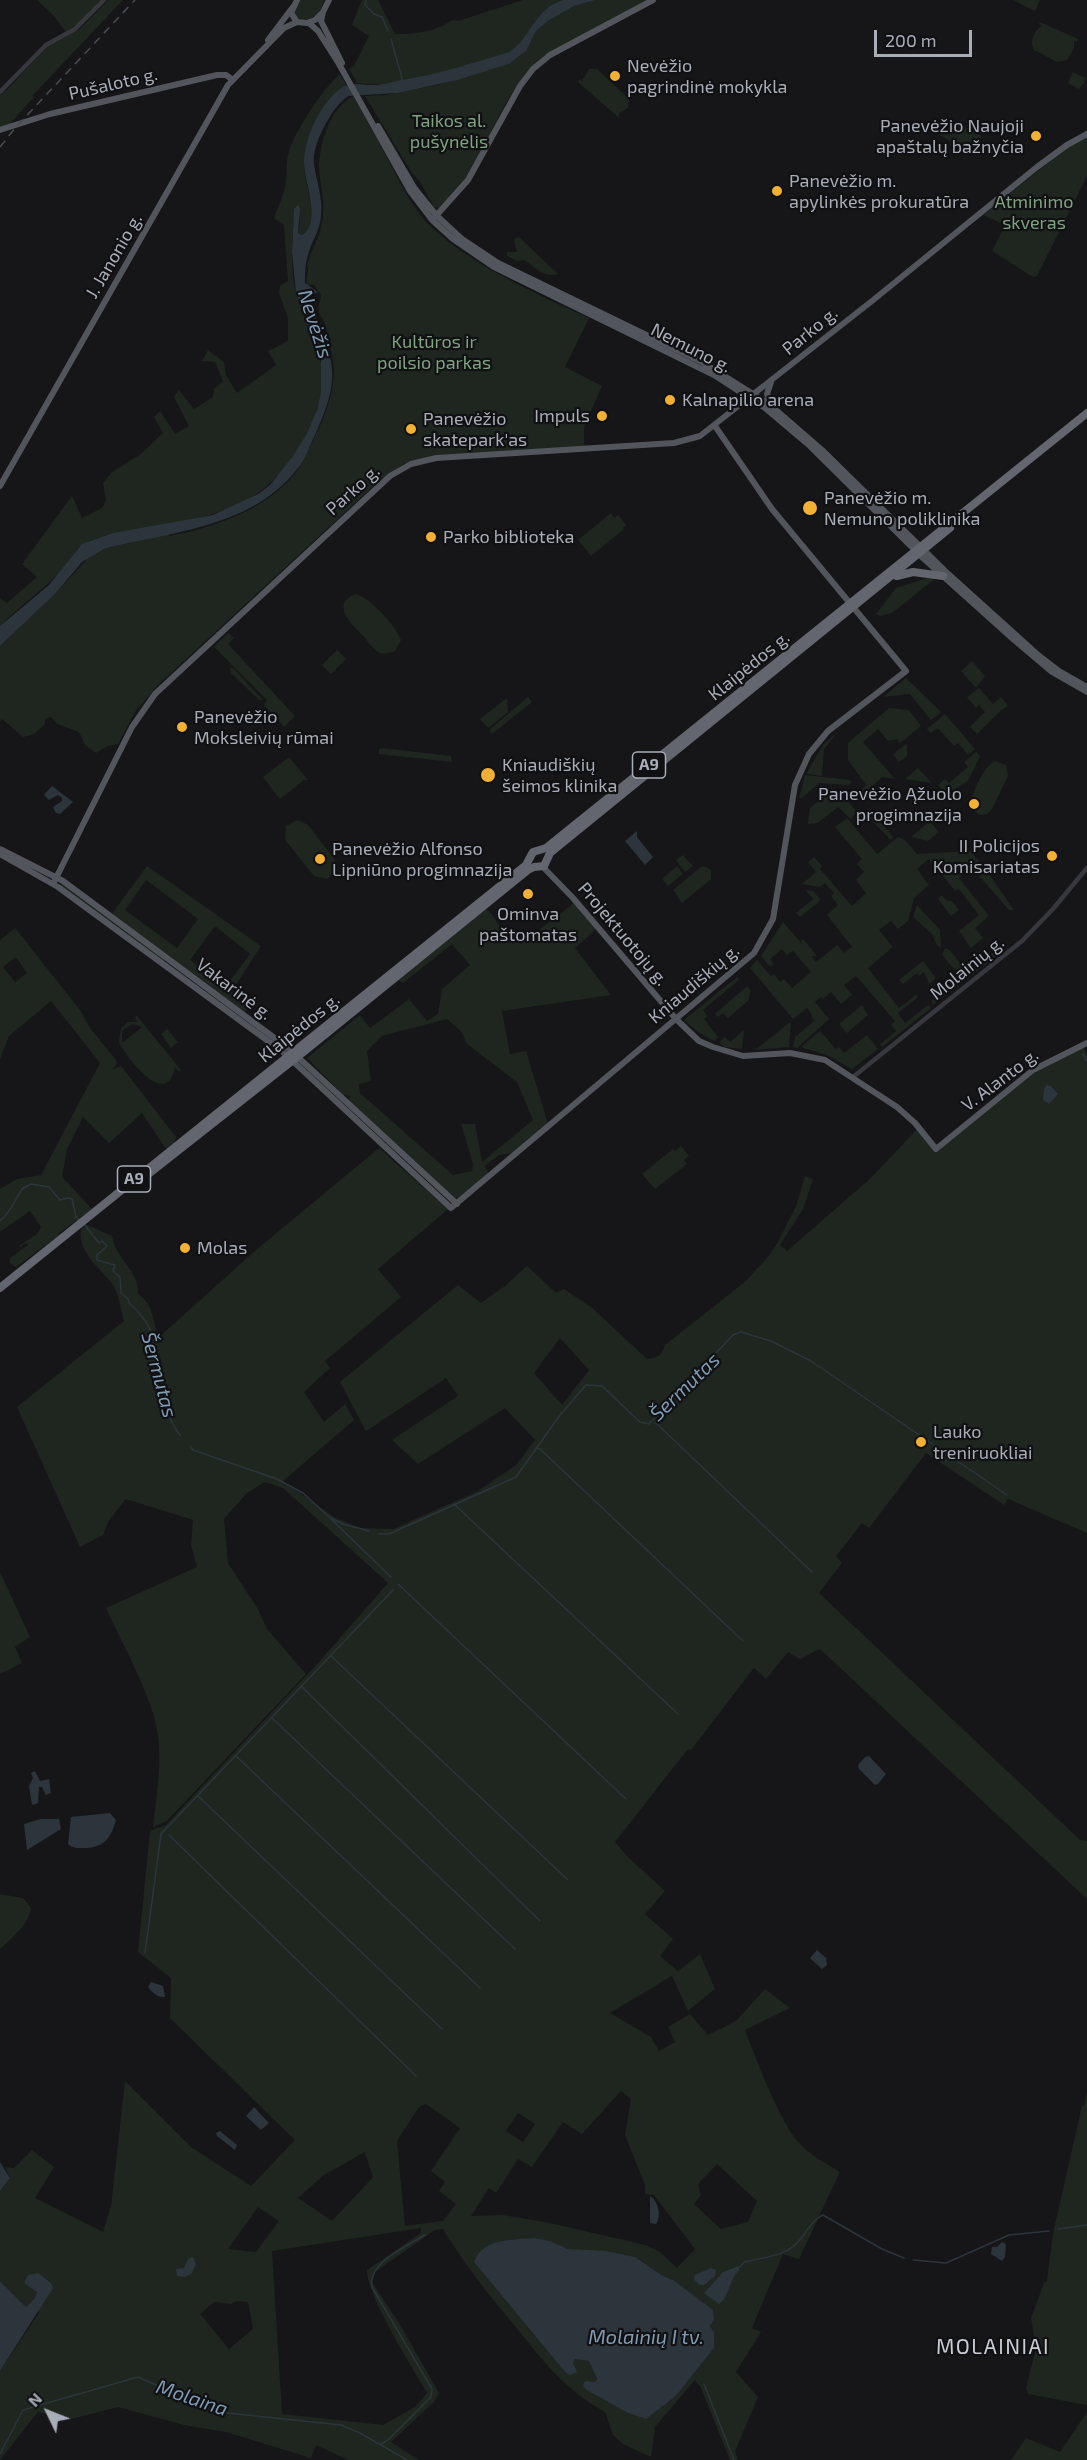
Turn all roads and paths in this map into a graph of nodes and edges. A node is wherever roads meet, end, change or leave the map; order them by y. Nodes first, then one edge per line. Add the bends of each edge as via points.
1 (104, 0) edge
2 (297, 0) edge
3 (653, 0) edge
4 (328, 1) edge
5 (293, 7) junction
6 (323, 12) junction
7 (297, 22) junction
8 (309, 22) junction
9 (264, 47) junction
10 (340, 63) junction
11 (232, 80) junction
12 (0, 92) edge
13 (0, 130) edge
14 (1087, 134) edge
15 (434, 218) junction
16 (771, 381) junction
17 (733, 387) junction
18 (753, 396) junction
19 (772, 406) junction
20 (733, 411) junction
21 (1087, 413) edge
22 (715, 426) junction
23 (0, 486) edge
24 (920, 550) junction
25 (943, 576) junction
26 (887, 581) junction
27 (851, 606) junction
28 (1058, 673) junction
29 (1087, 687) edge
30 (1087, 692) edge
31 (0, 849) edge
32 (0, 854) edge
33 (530, 859) junction
34 (543, 860) junction
35 (1087, 868) edge
36 (55, 881) junction
37 (395, 974) junction
38 (676, 1019) junction
39 (1087, 1042) edge
40 (293, 1056) junction
41 (321, 1076) junction
42 (853, 1077) junction
43 (315, 1082) junction
44 (936, 1149) joint
45 (454, 1206) junction
46 (0, 1288) edge

1 - 12 street via 75,29 46,45
2 - 5 main road, J. Janonio g.
3 - 15 main road via 550,55 533,69 468,180
4 - 6 main road
5 - 7 main road via 292,16
5 - 9 main road, J. Janonio g.
6 - 8 main road
6 - 10 main road, Nemuno g. via 321,21
7 - 8 main road
7 - 9 main road, J. Janonio g.
8 - 10 main road, Nemuno g.
9 - 11 main road, J. Janonio g.
10 - 15 main road, Nemuno g.
11 - 13 main road, Pušaloto g. via 217,75 93,103
11 - 23 main road, J. Janonio g.
14 - 16 main road, Parko g. via 1037,167
15 - 17 main road, Nemuno g. via 468,251 494,267
15 - 18 main road, Nemuno g. via 498,263 702,362
16 - 18 main road, Parko g.
16 - 19 main road via 767,394
17 - 18 main road, Nemuno g.
17 - 20 main road via 738,400
18 - 19 main road, Nemuno g.
18 - 20 main road, Parko g.
18 - 24 main road, Nemuno g.
19 - 24 main road, Nemuno g. via 822,450
20 - 22 main road, Parko g.
21 - 24 highway, Klaipėdos g. / A9
22 - 27 main road via 772,509
22 - 36 main road, Parko g. via 681,442 436,458 411,464 390,476 155,694 132,728
24 - 25 main road, Nemuno g.
24 - 26 highway, Klaipėdos g. / A9
24 - 27 highway, Klaipėdos g. / A9
24 - 28 main road, Nemuno g.
25 - 26 highway via 913,572
25 - 28 main road, Nemuno g.
26 - 27 highway, Klaipėdos g. / A9
27 - 34 highway, Klaipėdos g. / A9
27 - 38 main road, Kniaudiškių g. via 906,671 828,731 812,748 796,781 771,925 754,953
28 - 29 main road, Nemuno g.
28 - 30 main road, Nemuno g.
31 - 36 main road, Vakarinė g.
32 - 36 main road, Vakarinė g.
33 - 34 highway
33 - 34 highway, Klaipėdos g. via 533,852
33 - 37 highway, Klaipėdos g. / A9
34 - 37 highway, Klaipėdos g. / A9
34 - 38 main road, Projektuotojų g.
35 - 42 street, Molainių g. via 1022,941
36 - 40 main road, Vakarinė g.
37 - 40 highway, Klaipėdos g. / A9
38 - 42 main road, Projektuotojų g. via 699,1041 732,1054 802,1054 825,1060
38 - 45 main road, Kniaudiškių g.
39 - 44 main road, V. Alanto g. via 1033,1070
40 - 41 main road, Vakarinė g.
40 - 43 main road, Vakarinė g.
40 - 46 highway, Klaipėdos g. / A9
41 - 43 main road
41 - 45 main road, Vakarinė g.
42 - 44 main road, Projektuotojų g. via 908,1115
43 - 45 main road, Vakarinė g.

